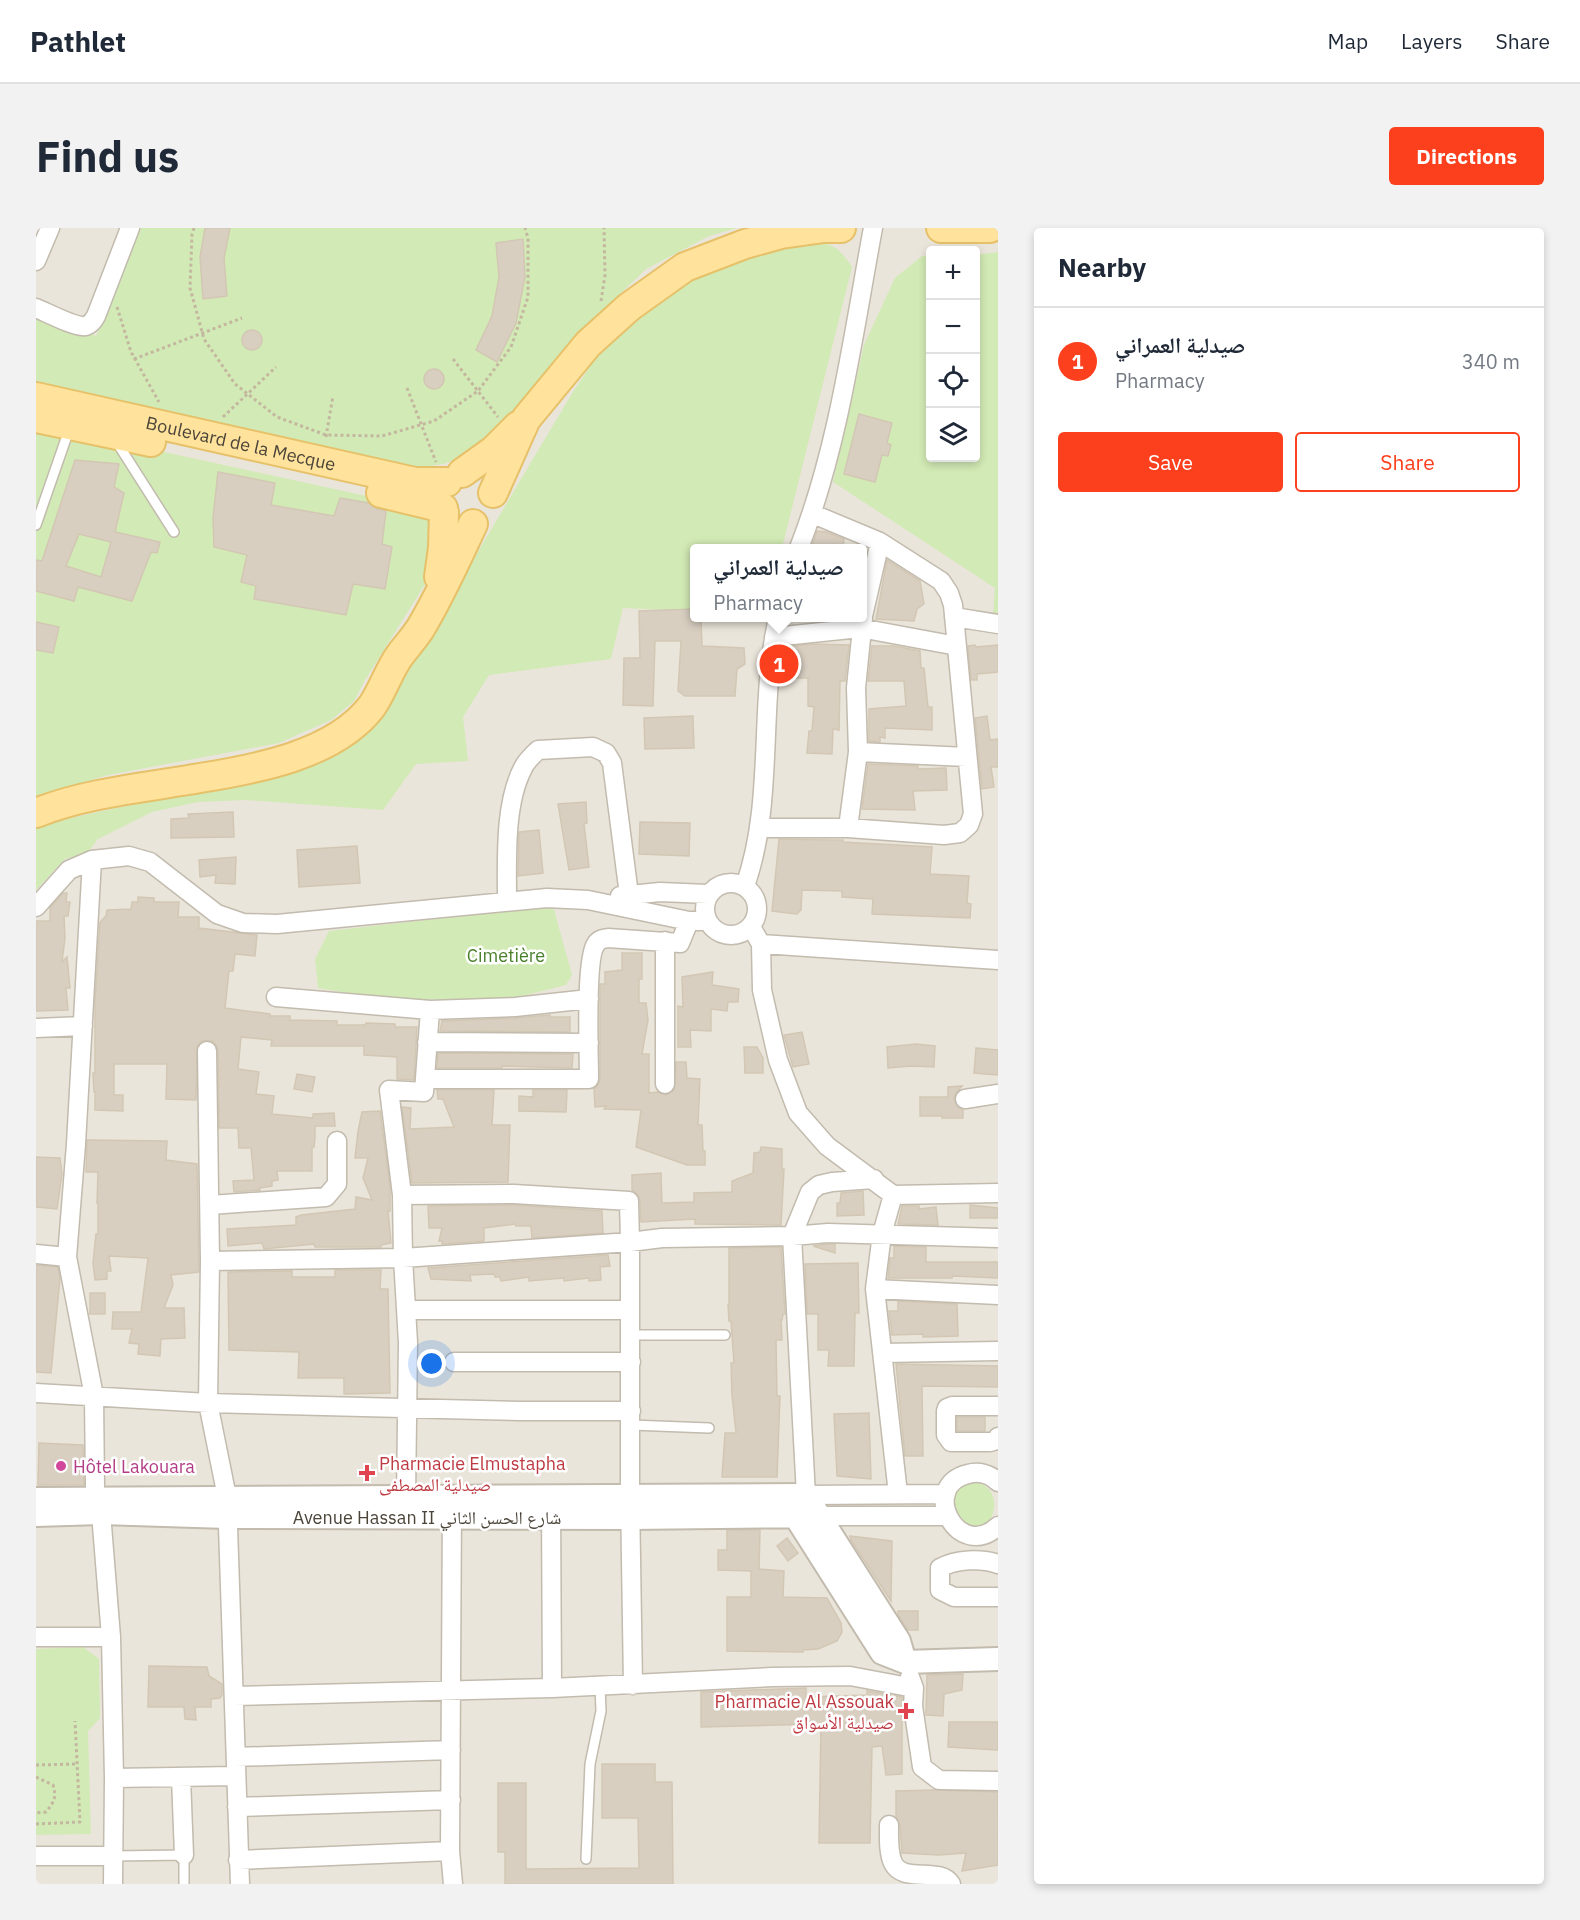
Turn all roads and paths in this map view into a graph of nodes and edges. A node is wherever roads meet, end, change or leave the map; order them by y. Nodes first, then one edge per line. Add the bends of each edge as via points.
1 (50, 228) edge
2 (130, 228) edge
3 (194, 228) edge
4 (525, 228) edge
5 (603, 228) edge
6 (841, 228) edge
7 (873, 228) edge
8 (941, 228) edge
9 (990, 228) edge
10 (36, 261) edge
11 (115, 297) dead end
12 (601, 305) dead end
13 (36, 308) edge
14 (242, 318) dead end
15 (202, 333) junction
16 (134, 359) junction
17 (453, 359) dead end
18 (276, 367) dead end
19 (407, 388) dead end
20 (478, 391) junction
21 (248, 394) junction
22 (333, 396) dead end
23 (36, 397) edge
24 (165, 410) dead end
25 (223, 417) dead end
26 (36, 418) edge
27 (514, 421) junction
28 (71, 425) junction
29 (422, 425) junction
30 (112, 433) junction
31 (322, 459) junction
32 (446, 487) junction
33 (493, 493) junction
34 (813, 514) junction
35 (473, 524) junction
36 (36, 525) edge
37 (174, 532) dead end
38 (880, 542) junction
39 (801, 544) edge
40 (867, 598) edge
41 (436, 600) junction
42 (954, 617) junction
43 (867, 621) edge
44 (777, 622) edge
45 (852, 622) edge
46 (862, 622) edge
47 (998, 624) edge
48 (774, 637) junction
49 (957, 646) junction
50 (858, 752) junction
51 (967, 757) junction
52 (36, 813) edge
53 (759, 828) junction
54 (848, 828) junction
55 (92, 860) junction
56 (745, 886) junction
57 (629, 894) junction
58 (708, 894) junction
59 (507, 900) junction
60 (588, 900) junction
61 (36, 907) edge
62 (698, 921) junction
63 (751, 927) junction
64 (665, 941) junction
65 (761, 944) junction
66 (998, 960) edge
67 (276, 997) dead end
68 (588, 999) junction
69 (430, 1010) junction
70 (83, 1026) junction
71 (36, 1028) edge
72 (427, 1042) junction
73 (589, 1043) junction
74 (207, 1051) dead end
75 (426, 1079) junction
76 (665, 1084) dead end
77 (998, 1094) edge
78 (965, 1099) dead end
79 (337, 1141) dead end
80 (874, 1179) junction
81 (998, 1193) edge
82 (402, 1195) junction
83 (893, 1195) junction
84 (210, 1205) junction
85 (882, 1234) junction
86 (792, 1236) junction
87 (998, 1238) edge
88 (630, 1242) junction
89 (36, 1254) edge
90 (68, 1257) junction
91 (404, 1258) junction
92 (210, 1261) junction
93 (875, 1289) junction
94 (998, 1294) edge
95 (408, 1310) junction
96 (630, 1310) junction
97 (631, 1335) junction
98 (725, 1335) dead end
99 (998, 1351) edge
100 (883, 1353) junction
101 (454, 1362) dead end
102 (631, 1362) junction
103 (36, 1393) edge
104 (94, 1396) junction
105 (208, 1403) junction
106 (998, 1406) edge
107 (409, 1408) junction
108 (631, 1418) junction
109 (710, 1428) dead end
110 (998, 1437) edge
111 (998, 1482) edge
112 (898, 1494) junction
113 (946, 1494) junction
114 (796, 1495) junction
115 (406, 1497) junction
116 (36, 1499) edge
117 (99, 1506) junction
118 (227, 1507) junction
119 (452, 1507) junction
120 (551, 1507) junction
121 (630, 1507) junction
122 (36, 1515) edge
123 (795, 1516) junction
124 (819, 1516) junction
125 (946, 1516) junction
126 (998, 1526) edge
127 (998, 1564) edge
128 (998, 1597) edge
129 (36, 1636) edge
130 (111, 1637) junction
131 (998, 1659) edge
132 (905, 1662) junction
133 (633, 1685) junction
134 (600, 1686) junction
135 (552, 1688) junction
136 (914, 1688) junction
137 (451, 1689) junction
138 (234, 1696) junction
139 (75, 1721) dead end
140 (451, 1750) junction
141 (236, 1757) junction
142 (77, 1764) junction
143 (36, 1765) edge
144 (36, 1776) edge
145 (235, 1776) junction
146 (181, 1777) junction
147 (114, 1778) junction
148 (998, 1781) edge
149 (451, 1800) junction
150 (237, 1808) junction
151 (36, 1813) edge
152 (36, 1824) edge
153 (889, 1825) dead end
154 (450, 1851) junction
155 (184, 1855) junction
156 (36, 1856) edge
157 (113, 1856) junction
158 (586, 1859) dead end
159 (238, 1860) junction
160 (113, 1884) edge
161 (184, 1884) edge
162 (240, 1884) edge
163 (453, 1884) edge
164 (951, 1884) edge

1 - 10 street
2 - 13 street via 96,316 88,325 79,326
3 - 15 path via 190,288
4 - 20 path via 528,297 511,347
5 - 12 path via 605,275
6 - 27 main road via 781,234 684,267 629,307 588,344
7 - 34 street via 839,405
8 - 9 main road
11 - 16 path
14 - 15 path
15 - 16 path
15 - 21 path via 235,384
16 - 24 path
17 - 20 path
18 - 21 path
19 - 29 path
20 - 27 path
20 - 29 path
21 - 25 path
21 - 31 path
22 - 31 path
23 - 31 main road, Boulevard de la Mecque
26 - 28 main road, Boulevard de la Mecque
27 - 32 main road via 494,450
27 - 33 main road
28 - 30 main road, Boulevard de la Mecque
28 - 36 lane
29 - 31 path
29 - 32 path
30 - 31 main road, Boulevard de la Mecque
30 - 37 lane
31 - 32 main road, Boulevard de la Mecque
32 - 33 main road via 470,472 485,479
32 - 35 main road via 457,523
32 - 41 main road
33 - 35 main road via 487,516
34 - 38 street
34 - 39 street
35 - 41 main road
38 - 40 street
38 - 42 street via 941,581 949,593
41 - 52 main road via 372,706 348,729 323,744 241,771 66,803
42 - 47 street
42 - 49 street
43 - 49 street
44 - 48 street
45 - 48 street
46 - 50 street via 856,688
48 - 53 street
49 - 51 street
50 - 51 street
50 - 54 street
51 - 54 street via 973,814 960,833
53 - 54 street
53 - 56 street
55 - 59 street via 129,856 150,862 218,914 243,922 277,924
55 - 61 street via 69,870
55 - 70 street
56 - 58 street via 732,882 718,885
56 - 63 street via 755,897 758,912
57 - 58 street
57 - 59 street via 612,763 606,753 593,747 538,750 523,766 508,824
57 - 60 street
58 - 62 street
59 - 60 street
60 - 62 street
62 - 63 street via 732,936
62 - 64 street via 680,943
63 - 65 street
64 - 68 street via 600,939 592,952
64 - 76 street
65 - 66 street
65 - 80 street via 762,990 778,1060 798,1113 827,1146
67 - 69 street
68 - 69 street
68 - 73 street
69 - 72 street
70 - 71 street
70 - 90 street
72 - 73 street
72 - 75 street
73 - 75 street via 589,1079
74 - 84 street
75 - 82 street via 424,1092 389,1090
77 - 78 street
79 - 84 street via 337,1184 326,1197
80 - 83 street
80 - 86 street via 819,1185 810,1192
81 - 83 street
82 - 88 street via 514,1194 629,1201
82 - 91 street
83 - 85 street
84 - 92 street
85 - 86 street
85 - 87 street
85 - 93 street
86 - 88 street
86 - 114 street
88 - 91 street
88 - 96 street
89 - 90 street
90 - 104 street
91 - 92 street
91 - 95 street
92 - 105 street
93 - 94 street
93 - 100 street
95 - 96 street
95 - 107 street
96 - 97 street
97 - 98 lane
97 - 102 street
99 - 100 street
100 - 112 street
101 - 102 street
102 - 108 street
103 - 104 street
104 - 105 street
104 - 117 street
105 - 107 street
105 - 118 street
106 - 110 street via 952,1406 946,1411 946,1435 951,1442 990,1443
107 - 108 street
107 - 115 street
108 - 109 lane
108 - 121 street
111 - 113 street via 985,1474 966,1474 957,1478
112 - 113 street
112 - 114 street
113 - 125 street
114 - 121 street, Avenue Hassan II شارع الحسن الثاني
114 - 123 street
114 - 124 street
115 - 118 street, Avenue Hassan II شارع الحسن الثاني
115 - 119 street, Avenue Hassan II شارع الحسن الثاني
116 - 117 street, Avenue Hassan II شارع الحسن الثاني
117 - 118 street, Avenue Hassan II شارع الحسن الثاني
117 - 122 street, Avenue Hassan II شارع الحسن الثاني
117 - 130 street
118 - 119 street, Avenue Hassan II شارع الحسن الثاني
118 - 138 street
119 - 120 street, Avenue Hassan II شارع الحسن الثاني
119 - 137 street
120 - 121 street, Avenue Hassan II شارع الحسن الثاني
120 - 135 street
121 - 123 street, Avenue Hassan II شارع الحسن الثاني
121 - 133 street
123 - 124 street, Avenue Hassan II شارع الحسن الثاني
123 - 132 street via 882,1653
124 - 125 street
124 - 132 street via 899,1641
125 - 126 street via 968,1535 978,1536
127 - 128 street via 952,1561 940,1568 940,1590 954,1597
129 - 130 street
130 - 147 street
131 - 132 street
132 - 136 street
133 - 134 street
133 - 136 street via 850,1676
134 - 135 street
134 - 158 lane via 601,1711 590,1764
135 - 137 street
136 - 148 street via 922,1767 939,1780
137 - 138 street
137 - 140 street
138 - 141 street
139 - 142 path
140 - 141 street
140 - 149 street
141 - 145 street
142 - 143 path
142 - 152 path via 80,1822
144 - 151 path via 53,1785 55,1792 46,1812
145 - 146 street
145 - 150 street
146 - 147 street
146 - 155 street
147 - 157 street
149 - 150 street
149 - 154 street
150 - 159 street
153 - 164 street via 894,1866 907,1873 940,1876
154 - 159 street
154 - 163 street
155 - 157 lane
155 - 161 lane
156 - 157 street
157 - 160 street
159 - 162 street

